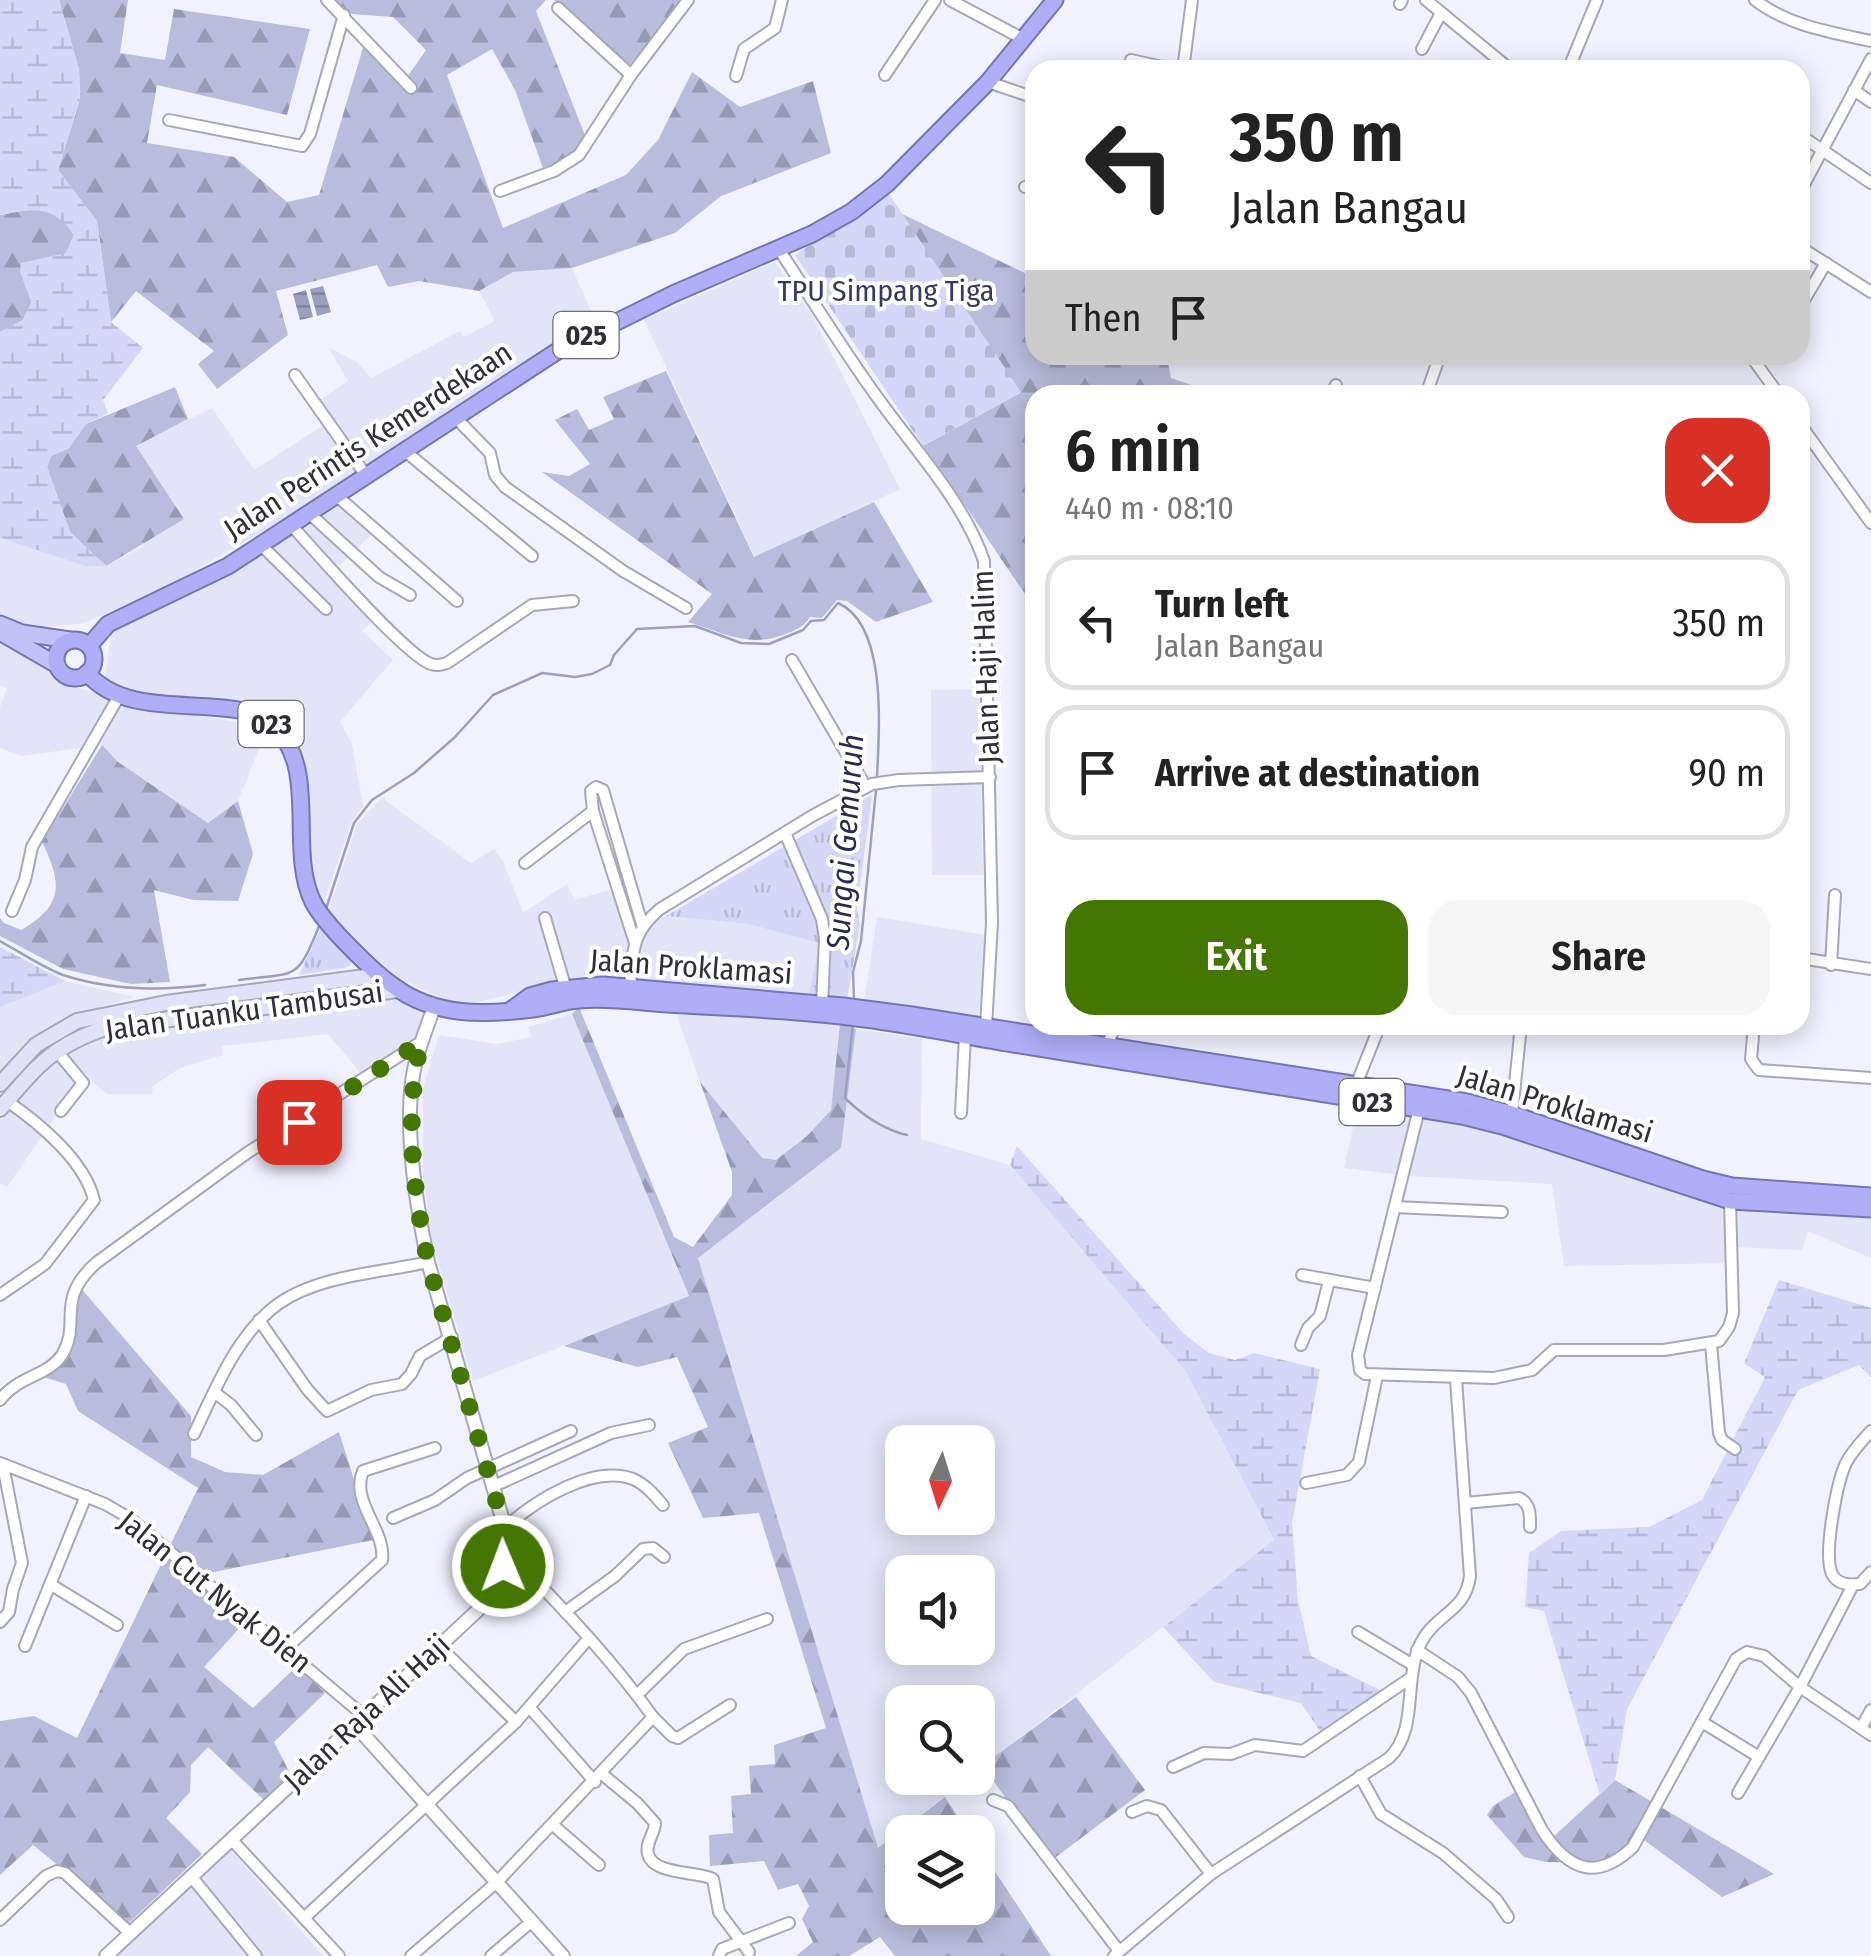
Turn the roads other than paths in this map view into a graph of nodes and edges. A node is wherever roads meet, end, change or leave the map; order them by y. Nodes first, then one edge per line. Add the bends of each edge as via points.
1 (327, 0) edge
2 (688, 0) edge
3 (782, 0) edge
4 (935, 0) edge
5 (950, 0) edge
6 (1055, 0) edge
7 (1178, 0) edge
8 (1426, 0) edge
9 (1597, 0) edge
10 (1755, 0) edge
11 (1192, 2) edge
12 (558, 8) dead end
13 (1442, 13) junction
14 (344, 15) junction
15 (1024, 40) junction
16 (1871, 41) edge
17 (1422, 50) dead end
18 (1871, 59) edge
19 (1181, 60) edge
20 (1499, 60) edge
21 (1572, 60) edge
22 (631, 74) junction
23 (885, 75) dead end
24 (736, 76) dead end
25 (988, 82) junction
26 (411, 88) dead end
27 (1854, 90) junction
28 (1025, 95) edge
29 (1871, 102) edge
30 (169, 120) dead end
31 (1810, 142) edge
32 (1824, 152) junction
33 (1810, 175) edge
34 (1871, 183) edge
35 (500, 191) dead end
36 (778, 248) junction
37 (1810, 253) edge
38 (1826, 263) junction
39 (1810, 290) edge
40 (1871, 292) edge
41 (295, 374) dead end
42 (455, 417) junction
43 (1810, 438) edge
44 (405, 450) junction
45 (367, 476) junction
46 (337, 496) junction
47 (1871, 498) edge
48 (1860, 509) junction
49 (310, 514) junction
50 (1871, 523) edge
51 (292, 526) junction
52 (261, 545) junction
53 (532, 556) dead end
54 (410, 594) dead end
55 (573, 600) dead end
56 (458, 601) dead end
57 (686, 608) dead end
58 (326, 609) dead end
59 (0, 624) edge
60 (0, 632) edge
61 (70, 640) junction
62 (89, 646) junction
63 (792, 660) dead end
64 (57, 665) junction
65 (87, 673) junction
66 (119, 696) junction
67 (990, 777) junction
68 (874, 784) junction
69 (593, 811) junction
70 (785, 833) junction
71 (525, 863) dead end
72 (1835, 895) dead end
73 (12, 912) dead end
74 (545, 918) dead end
75 (642, 924) junction
76 (635, 941) junction
77 (1810, 960) edge
78 (1832, 965) junction
79 (1871, 969) edge
80 (380, 975) junction
81 (566, 986) junction
82 (630, 987) junction
83 (398, 990) junction
84 (603, 992) junction
85 (434, 1007) junction
86 (512, 1009) junction
87 (821, 1009) junction
88 (912, 1020) junction
89 (986, 1027) junction
90 (1025, 1034) edge
91 (1034, 1035) edge
92 (1111, 1035) edge
93 (1376, 1035) edge
94 (1520, 1035) edge
95 (1753, 1035) edge
96 (965, 1036) junction
97 (421, 1042) junction
98 (1106, 1047) junction
99 (56, 1050) junction
100 (1871, 1078) edge
101 (0, 1084) edge
102 (1311, 1084) junction
103 (1356, 1085) junction
104 (4, 1104) edge
105 (1419, 1110) junction
106 (61, 1111) dead end
107 (961, 1113) dead end
108 (1512, 1114) junction
109 (1658, 1172) junction
110 (1871, 1196) edge
111 (1730, 1201) junction
112 (1395, 1207) junction
113 (1871, 1209) edge
114 (1502, 1212) dead end
115 (428, 1262) junction
116 (1302, 1275) dead end
117 (1328, 1281) junction
118 (1374, 1288) junction
119 (0, 1294) edge
120 (260, 1320) junction
121 (452, 1337) junction
122 (1710, 1344) junction
123 (1300, 1345) dead end
124 (1377, 1376) junction
125 (1456, 1379) junction
126 (214, 1392) junction
127 (0, 1400) edge
128 (649, 1424) dead end
129 (572, 1431) dead end
130 (1871, 1431) edge
131 (194, 1434) dead end
132 (256, 1435) dead end
133 (436, 1448) dead end
134 (1735, 1449) dead end
135 (2, 1464) edge
136 (489, 1470) junction
137 (1306, 1482) dead end
138 (494, 1486) junction
139 (86, 1496) junction
140 (1465, 1502) junction
141 (662, 1505) dead end
142 (393, 1518) dead end
143 (1530, 1527) dead end
144 (504, 1528) junction
145 (506, 1550) junction
146 (664, 1557) dead end
147 (1871, 1572) edge
148 (50, 1584) junction
149 (1853, 1585) junction
150 (565, 1612) junction
151 (767, 1618) dead end
152 (0, 1622) edge
153 (117, 1625) dead end
154 (1358, 1632) dead end
155 (589, 1638) junction
156 (24, 1646) dead end
157 (440, 1647) junction
158 (285, 1649) junction
159 (1417, 1650) junction
160 (1414, 1665) junction
161 (1409, 1679) junction
162 (1800, 1687) junction
163 (638, 1694) junction
164 (730, 1705) dead end
165 (530, 1708) junction
166 (1871, 1710) edge
167 (653, 1717) junction
168 (359, 1721) junction
169 (516, 1722) junction
170 (1702, 1722) junction
171 (1866, 1732) edge
172 (1759, 1758) junction
173 (1173, 1767) dead end
174 (1360, 1776) junction
175 (599, 1778) junction
176 (1738, 1793) dead end
177 (993, 1800) dead end
178 (429, 1806) junction
179 (1132, 1812) dead end
180 (553, 1825) junction
181 (231, 1839) junction
182 (598, 1865) dead end
183 (1211, 1874) junction
184 (192, 1876) junction
185 (497, 1882) junction
186 (1508, 1917) dead end
187 (304, 1918) junction
188 (0, 1920) edge
189 (532, 1921) junction
190 (789, 1923) dead end
191 (130, 1933) junction
192 (741, 1941) junction
193 (749, 1952) dead end
194 (1116, 1954) edge
195 (106, 1956) edge
196 (256, 1956) edge
197 (340, 1956) edge
198 (411, 1956) edge
199 (491, 1956) edge
200 (563, 1956) edge
201 (719, 1956) edge

1 - 14 street
2 - 22 street
3 - 24 street via 776,28 748,45
4 - 23 street
5 - 15 street
6 - 15 highway, Jalan Perintis Kemerdekaan / 025
7 - 11 street
8 - 13 street
9 - 21 street
10 - 16 street via 1799,24
11 - 19 street
12 - 22 street
13 - 17 street
13 - 20 street
14 - 26 street
14 - 30 street via 302,146
15 - 25 highway, Jalan Perintis Kemerdekaan / 025
18 - 27 street
22 - 35 street via 579,155
25 - 28 street
25 - 36 highway, Jalan Perintis Kemerdekaan / 025 via 875,194
27 - 29 street
27 - 32 street
31 - 32 street
32 - 33 street
32 - 34 street
36 - 42 highway, Jalan Perintis Kemerdekaan / 025 via 602,327
36 - 67 street, Jalan Haji Halim via 978,541 986,580
37 - 38 street
38 - 39 street
38 - 40 street
41 - 45 street
42 - 44 highway, Jalan Perintis Kemerdekaan / 025
42 - 57 street via 490,454 505,486
43 - 48 street
44 - 45 highway, Jalan Perintis Kemerdekaan / 025
44 - 53 street
45 - 46 highway, Jalan Perintis Kemerdekaan / 025
46 - 49 highway, Jalan Perintis Kemerdekaan / 025
46 - 56 street
47 - 48 street
48 - 50 street
49 - 51 highway, Jalan Perintis Kemerdekaan / 025
49 - 54 street via 379,578
51 - 52 highway, Jalan Perintis Kemerdekaan / 025
51 - 55 street via 432,664 446,663 532,605
52 - 58 street
52 - 62 highway, Jalan Perintis Kemerdekaan / 025 via 108,624
59 - 61 main road
60 - 64 main road
61 - 62 highway
61 - 64 highway via 60,647
62 - 65 highway via 94,657
63 - 68 street
64 - 65 highway via 70,677
65 - 66 highway, 023
66 - 73 street via 32,848
66 - 80 highway, 023 via 237,712 273,726 293,759 313,903
67 - 68 street
67 - 89 street, Jalan Haji Halim
68 - 70 street
69 - 71 street
69 - 75 street via 591,791 598,787
69 - 76 street
70 - 75 street
70 - 87 street via 822,919
72 - 78 street
74 - 81 street
75 - 76 street
76 - 82 street
77 - 78 street
78 - 79 street
80 - 83 highway, Jalan Proklamasi / 023
80 - 101 main road, Jalan Tuanku Tambusai via 77,1020 36,1045
81 - 84 highway, Jalan Proklamasi / 023
81 - 86 highway, Jalan Proklamasi / 023
82 - 84 highway, Jalan Proklamasi / 023
82 - 87 highway, Jalan Proklamasi / 023
83 - 85 highway, Jalan Proklamasi / 023
83 - 99 main road, Jalan Tuanku Tambusai via 108,1027
84 - 86 highway, Jalan Proklamasi / 023
84 - 87 highway, Jalan Proklamasi / 023
85 - 86 highway, Jalan Proklamasi / 023 via 459,1013
85 - 97 street, Jalan Raja Ali Haji
87 - 88 highway, Jalan Proklamasi / 023
88 - 89 highway, Jalan Proklamasi / 023
88 - 96 highway, Jalan Proklamasi / 023
89 - 90 highway, Jalan Proklamasi / 023
91 - 98 highway, Jalan Proklamasi / 023
92 - 98 street
93 - 103 street
94 - 108 street
95 - 100 street via 1752,1059 1759,1070
96 - 102 highway, Jalan Proklamasi / 023
96 - 107 street
97 - 115 street, Jalan Raja Ali Haji via 411,1108
97 - 127 street via 247,1154 83,1274 72,1295 65,1350
98 - 102 highway, Jalan Proklamasi / 023
99 - 104 main road, Jalan Tuanku Tambusai
99 - 106 street via 84,1083
102 - 103 highway, Jalan Proklamasi / 023
102 - 105 highway, Jalan Proklamasi / 023
103 - 108 highway, Jalan Proklamasi / 023
104 - 119 street via 44,1127 79,1168 94,1200 45,1264
105 - 109 highway, Jalan Proklamasi / 023 via 1502,1126
105 - 112 street
108 - 109 highway, Jalan Proklamasi / 023
109 - 110 highway, Jalan Proklamasi / 023 via 1732,1186
109 - 111 highway, Jalan Proklamasi / 023
111 - 113 highway, Jalan Proklamasi / 023
111 - 122 street via 1733,1313 1725,1335
112 - 114 street
112 - 118 street
115 - 120 street via 306,1290
115 - 121 street, Jalan Raja Ali Haji
116 - 117 street
117 - 118 street
117 - 123 street via 1320,1316
118 - 124 street via 1358,1363 1365,1374
120 - 121 street via 327,1411 402,1384 420,1356
120 - 126 street
121 - 136 street, Jalan Raja Ali Haji
122 - 125 street via 1554,1350 1523,1374
122 - 134 street via 1719,1433
124 - 125 street
124 - 137 street via 1359,1462 1347,1474
125 - 140 street
126 - 131 street
126 - 132 street
128 - 138 street via 610,1433
129 - 136 street
130 - 149 street via 1844,1468 1829,1559 1838,1581
133 - 158 street via 363,1472 360,1490 382,1560
135 - 139 street, Jalan Cut Nyak Dien
135 - 152 street via 22,1563
136 - 138 street, Jalan Raja Ali Haji
136 - 142 street
138 - 144 street, Jalan Raja Ali Haji
139 - 148 street
139 - 158 street, Jalan Cut Nyak Dien via 149,1532
140 - 143 street via 1525,1500
140 - 159 street via 1468,1590 1432,1624
141 - 144 street via 632,1479 608,1475 537,1502
144 - 145 street, Jalan Raja Ali Haji
145 - 150 street
145 - 157 street, Jalan Raja Ali Haji via 496,1585
146 - 150 street via 643,1549
147 - 149 street
148 - 153 street
148 - 156 street
149 - 162 street
150 - 155 street
151 - 163 street via 684,1649
154 - 160 street
155 - 163 street
155 - 165 street
157 - 168 street, Jalan Raja Ali Haji
157 - 169 street
158 - 168 street, Jalan Cut Nyak Dien
159 - 160 street
159 - 170 street via 1471,1693 1542,1830 1579,1867 1604,1867 1633,1847
160 - 161 street
161 - 173 street via 1310,1748 1290,1752 1255,1744 1231,1754 1204,1753
161 - 174 street via 1404,1739
162 - 170 street via 1764,1656 1747,1652 1736,1659
162 - 171 street
162 - 172 street
163 - 167 street
164 - 167 street via 678,1738
165 - 169 street
165 - 175 street
166 - 171 street
167 - 175 street
168 - 178 street
168 - 181 street, Jalan Raja Ali Haji
169 - 178 street
170 - 172 street
172 - 176 street
174 - 183 street
174 - 186 street via 1381,1814 1443,1853
175 - 180 street
175 - 192 street via 655,1822 651,1860 713,1879 719,1912
177 - 194 street via 1008,1806
178 - 185 street
178 - 187 street
179 - 183 street via 1160,1810
180 - 182 street
180 - 185 street
181 - 184 street, Jalan Raja Ali Haji
181 - 187 street
183 - 194 street
184 - 191 street, Jalan Raja Ali Haji
184 - 196 street
185 - 189 street
185 - 198 street
187 - 197 street
188 - 191 street via 58,1871
189 - 199 street
189 - 200 street
190 - 192 street
191 - 195 street, Jalan Raja Ali Haji
192 - 193 street
192 - 201 street

